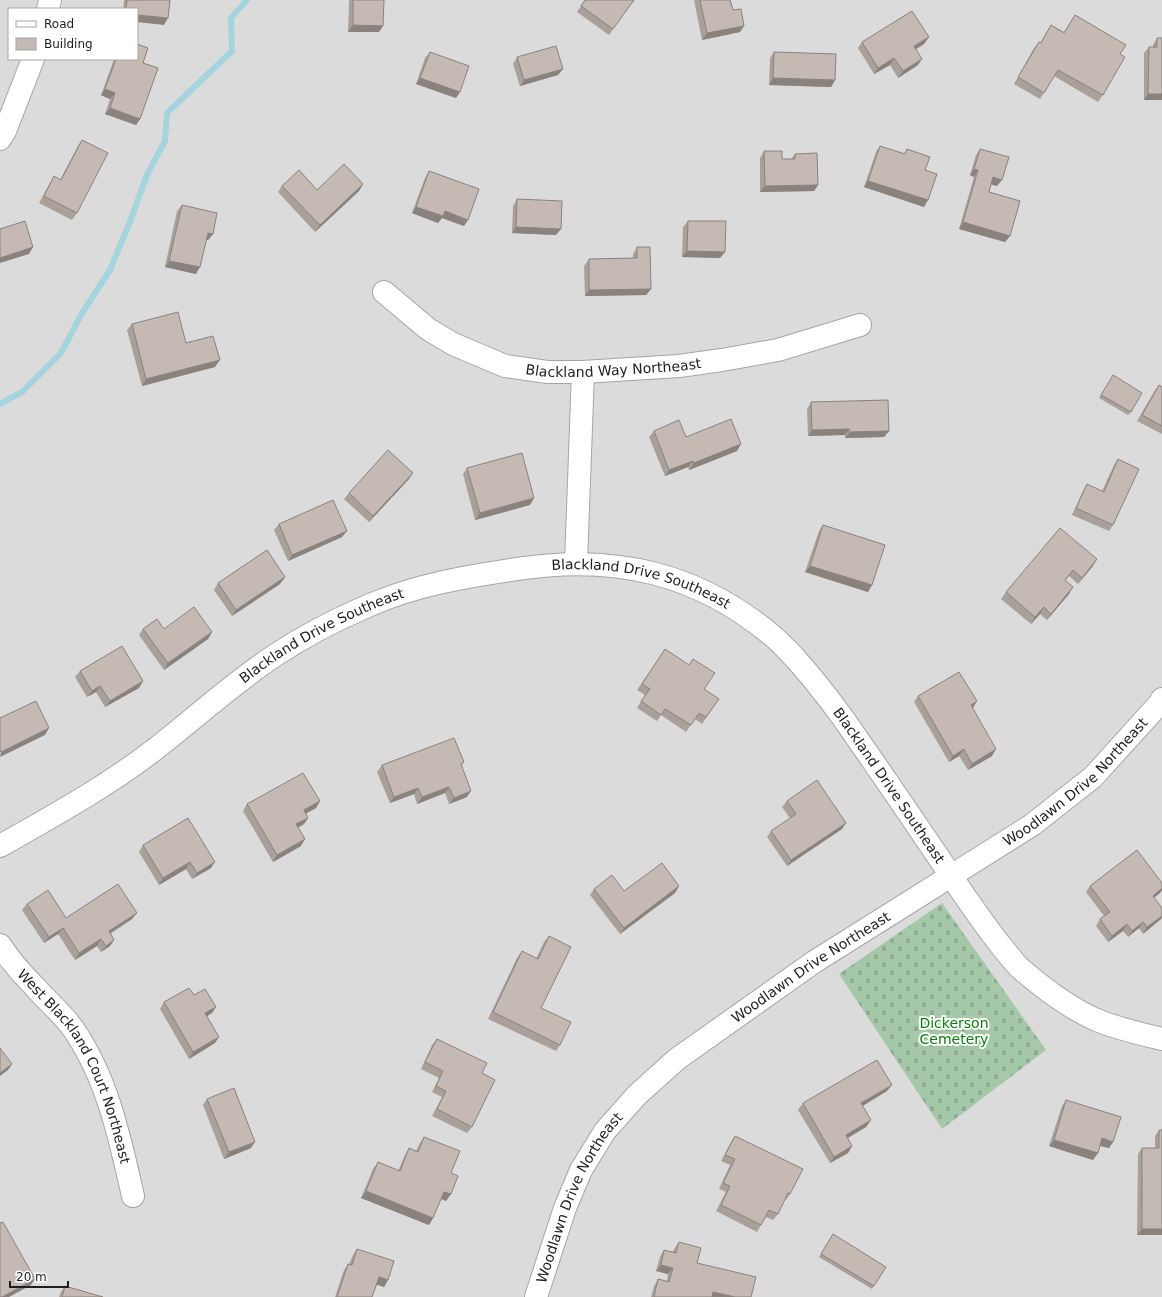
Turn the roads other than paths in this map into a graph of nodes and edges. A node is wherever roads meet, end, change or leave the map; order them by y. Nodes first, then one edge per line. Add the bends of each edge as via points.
1 (33, 60) edge
2 (0, 139) edge
3 (384, 292) dead end
4 (860, 325) dead end
5 (583, 372) junction
6 (576, 563) junction
7 (1162, 699) edge
8 (0, 846) edge
9 (951, 876) junction
10 (0, 945) edge
11 (1162, 1039) edge
12 (133, 1196) dead end
13 (536, 1297) edge

1 - 2 street
3 - 5 street, Blackland Way Northeast via 428,329 476,355 505,366 547,372
4 - 5 street, Blackland Way Northeast via 778,350 722,360 679,366
5 - 6 street
6 - 8 street, Blackland Drive Southeast via 540,565 449,581 408,591 371,604 273,656 152,752 58,813
6 - 9 street, Blackland Drive Southeast via 616,566 654,573 692,585 729,604 777,640 840,714
7 - 9 street, Woodlawn Drive Northeast via 1093,777 1032,825
9 - 11 street, Blackland Drive Southeast via 986,927 1018,966 1051,993 1097,1020
9 - 13 street, Woodlawn Drive Northeast via 814,962 677,1059 637,1095 605,1131 581,1170 565,1208
10 - 12 street, West Blackland Court Northeast via 74,1030 95,1066 111,1106

